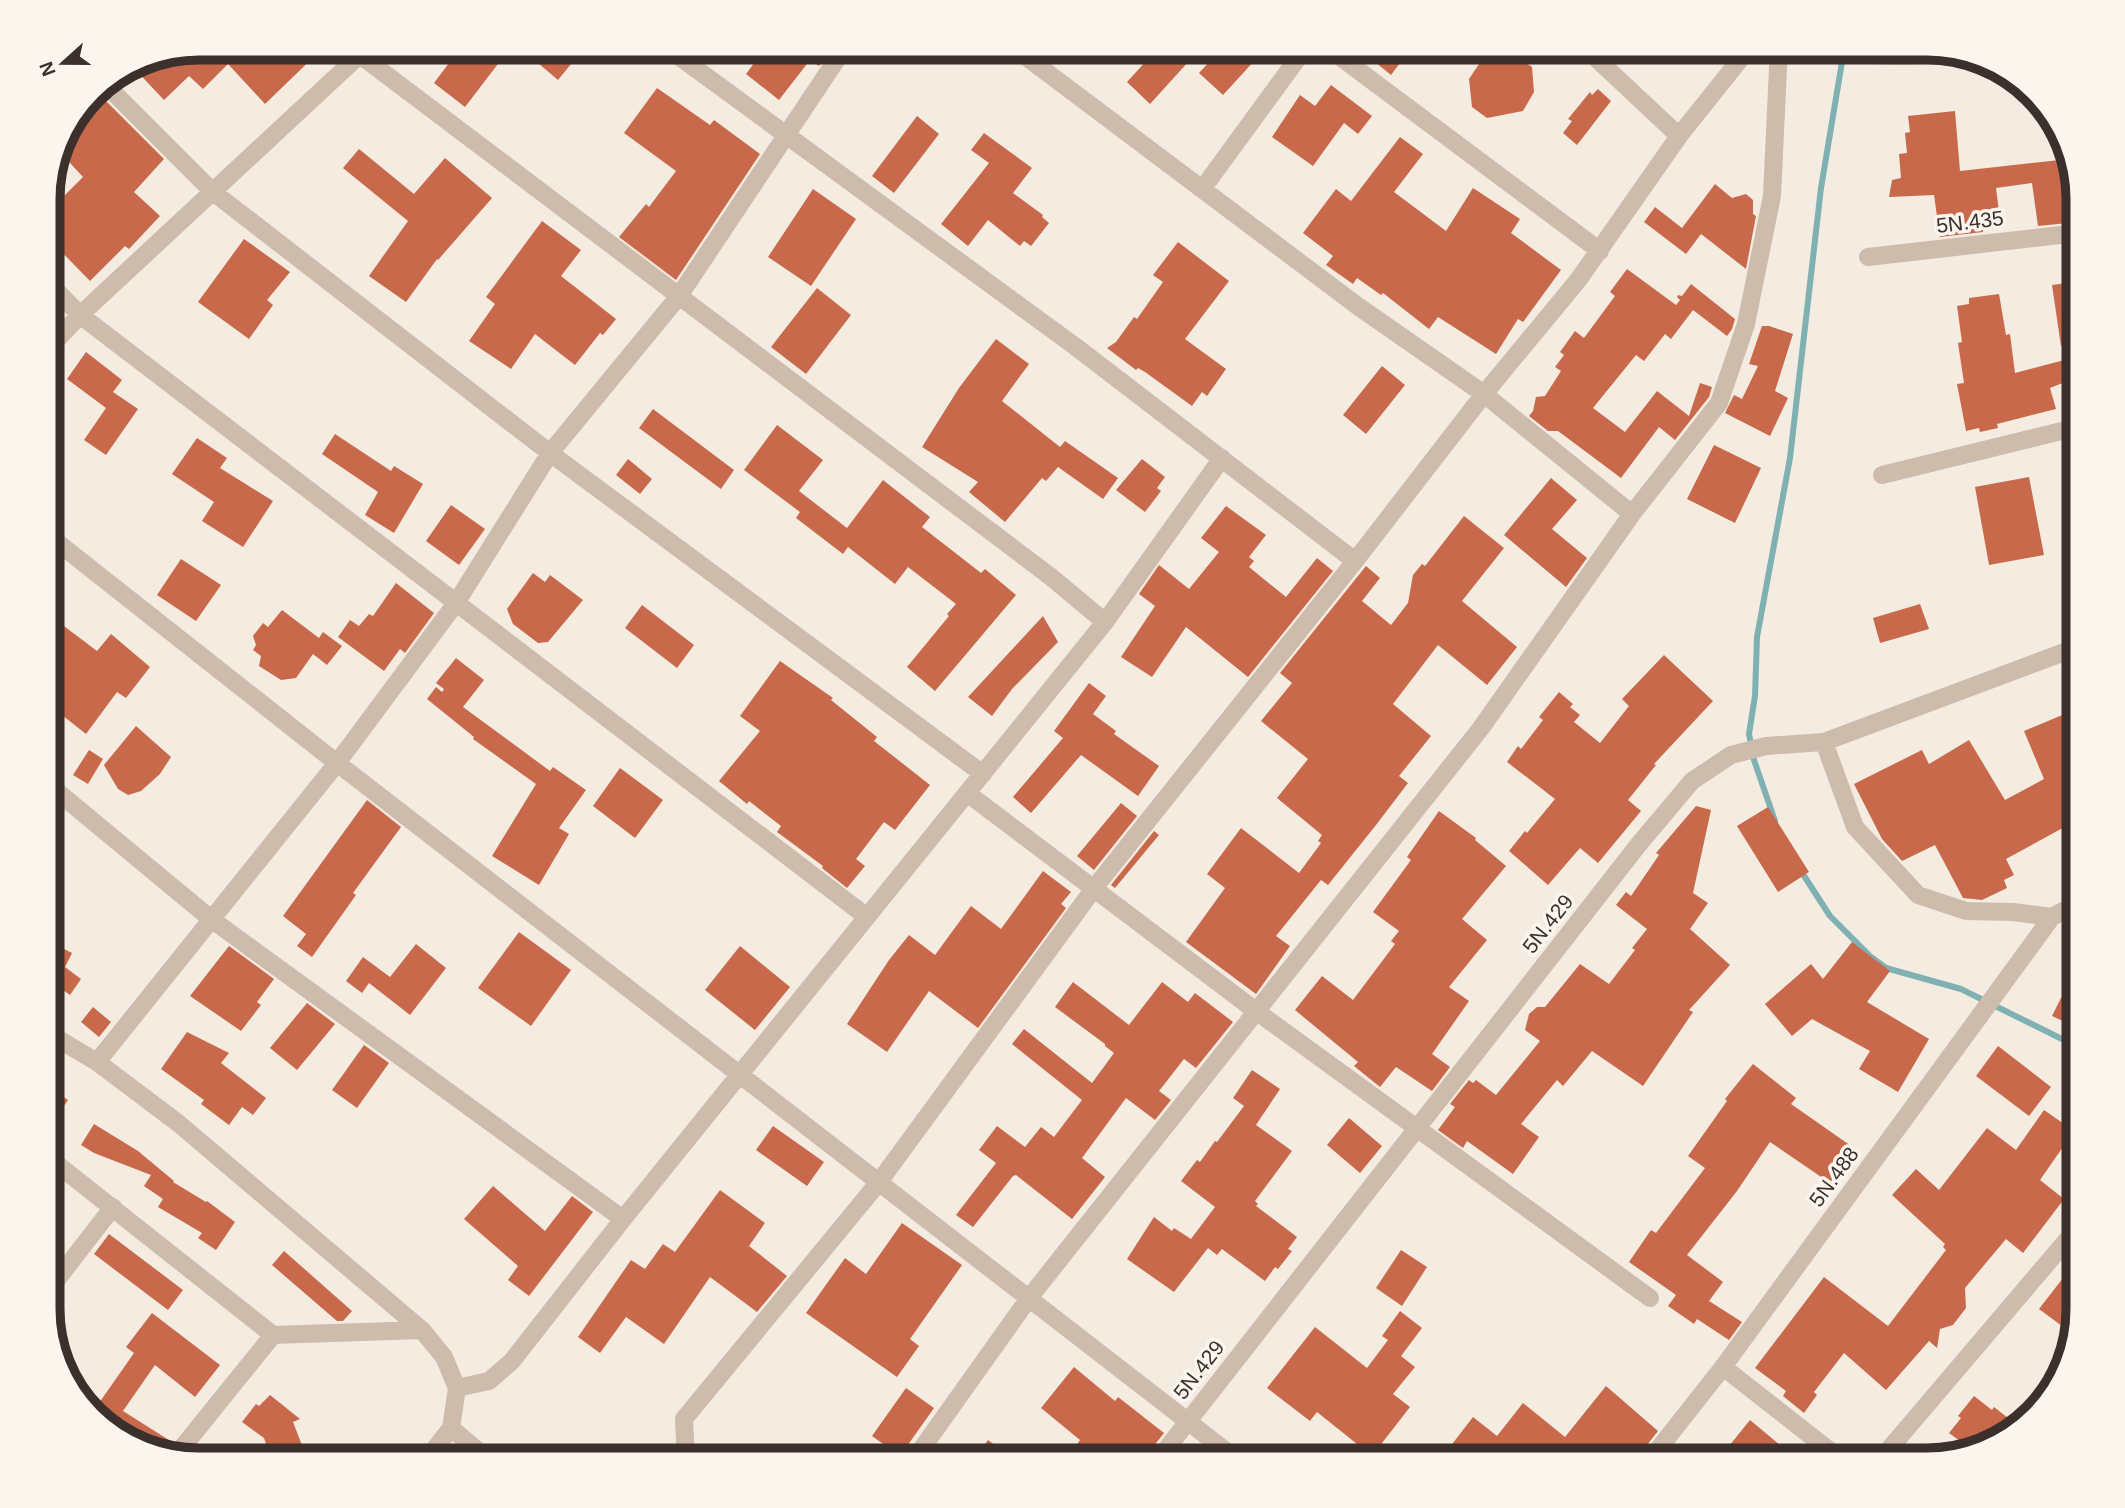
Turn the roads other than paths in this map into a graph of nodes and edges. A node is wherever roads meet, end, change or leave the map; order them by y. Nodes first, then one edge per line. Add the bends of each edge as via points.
1 (354, 60) edge
2 (376, 60) edge
3 (684, 60) edge
4 (836, 60) edge
5 (1031, 60) edge
6 (1297, 60) edge
7 (1344, 60) edge
8 (1598, 60) edge
9 (1740, 60) edge
10 (1778, 60) edge
11 (112, 90) edge
12 (785, 134) junction
13 (1679, 136) junction
14 (1203, 188) junction
15 (214, 192) junction
16 (2066, 234) edge
17 (1600, 251) junction
18 (1868, 257) dead end
19 (60, 294) edge
20 (679, 296) junction
21 (80, 315) junction
22 (60, 336) edge
23 (1484, 394) junction
24 (2066, 429) edge
25 (550, 453) junction
26 (1222, 458) junction
27 (1882, 475) dead end
28 (1632, 514) junction
29 (60, 544) edge
30 (1355, 561) junction
31 (456, 603) junction
32 (1105, 622) junction
33 (2066, 651) edge
34 (1824, 742) junction
35 (337, 763) junction
36 (983, 774) junction
37 (967, 793) junction
38 (60, 795) edge
39 (1095, 887) junction
40 (2066, 910) edge
41 (867, 917) junction
42 (2052, 918) junction
43 (211, 919) junction
44 (1256, 1011) junction
45 (60, 1040) edge
46 (97, 1062) junction
47 (740, 1075) junction
48 (1418, 1129) junction
49 (60, 1166) edge
50 (879, 1182) junction
51 (113, 1207) junction
52 (623, 1219) junction
53 (2066, 1241) edge
54 (60, 1275) edge
55 (1029, 1298) junction
56 (1650, 1298) dead end
57 (422, 1330) junction
58 (273, 1335) junction
59 (1723, 1367) junction
60 (457, 1388) junction
61 (1188, 1421) junction
62 (451, 1428) junction
63 (183, 1447) edge
64 (435, 1448) edge
65 (475, 1448) edge
66 (686, 1448) edge
67 (922, 1448) edge
68 (1167, 1448) edge
69 (1223, 1448) edge
70 (1659, 1448) edge
71 (1826, 1448) edge
72 (1890, 1448) edge

1 - 15 street
2 - 20 street
3 - 12 street
4 - 12 street
5 - 14 street
6 - 14 street
7 - 17 street
8 - 13 street
9 - 13 street
10 - 28 street via 1772,196 1746,324 1719,403
11 - 15 street
12 - 20 street
12 - 26 street
13 - 17 street
14 - 23 street
15 - 21 street
15 - 25 street
16 - 18 street, 5N.435
17 - 23 street
19 - 21 street
20 - 25 street
20 - 32 street
21 - 22 street
21 - 31 street
23 - 28 street
23 - 30 street
24 - 27 street
25 - 31 street
25 - 36 street
26 - 30 street
26 - 32 street
28 - 44 street via 1480,728
29 - 35 street
30 - 39 street
31 - 35 street
31 - 41 street
32 - 36 street
33 - 34 street, 5N.429
34 - 42 street via 1855,827 1918,895 1966,911
34 - 48 street, 5N.429 via 1766,746 1731,755 1692,781
35 - 43 street
35 - 47 street
36 - 37 street
37 - 39 street
37 - 41 street
38 - 43 street
39 - 44 street
39 - 50 street
40 - 42 street
41 - 47 street
42 - 59 street, 5N.488
43 - 46 street
43 - 52 street
44 - 48 street
44 - 55 street
45 - 46 street
46 - 57 street via 178,1123
47 - 50 street
47 - 52 street
48 - 56 street
48 - 61 street, 5N.429
49 - 51 street
50 - 55 street
50 - 66 street via 684,1419
51 - 54 street
51 - 58 street
52 - 60 street via 512,1362 489,1381
53 - 72 street
55 - 61 street
55 - 67 street
57 - 58 street
57 - 60 street via 444,1357
58 - 63 street
59 - 70 street, 5N.488
59 - 71 street
60 - 62 street
61 - 68 street, 5N.429
61 - 69 street
62 - 64 street
62 - 65 street

